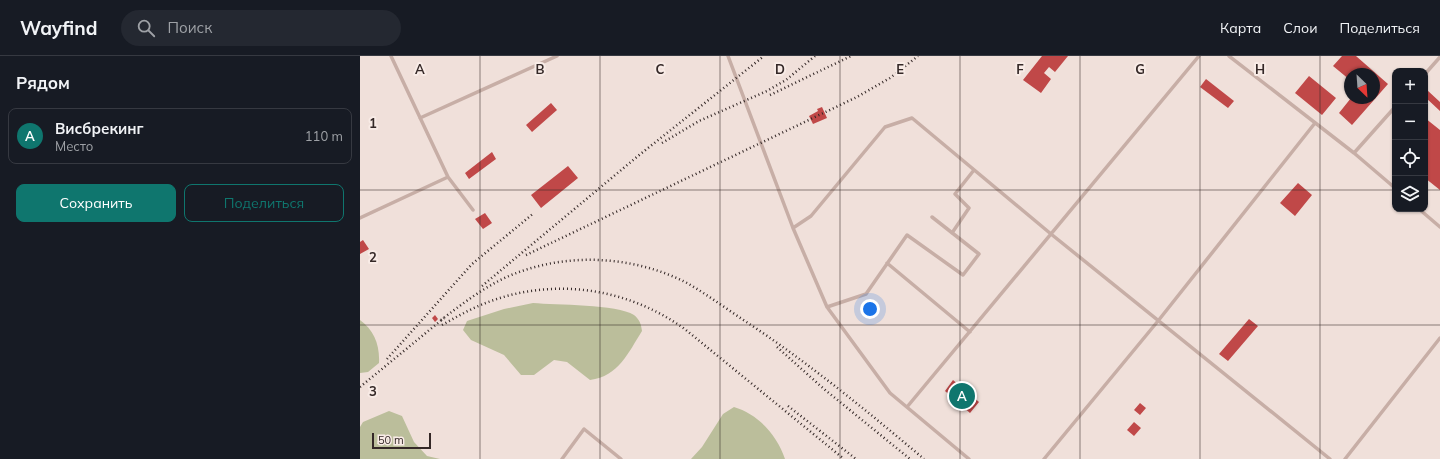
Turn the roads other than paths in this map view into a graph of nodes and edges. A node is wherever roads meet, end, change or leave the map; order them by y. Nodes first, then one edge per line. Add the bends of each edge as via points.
1 (391, 56) edge
2 (557, 56) edge
3 (728, 56) edge
4 (1199, 56) edge
5 (1228, 56) edge
6 (1437, 56) edge
7 (1440, 57) edge
8 (1428, 71) edge
9 (1392, 110) edge
10 (420, 118) junction
11 (1315, 123) junction
12 (1354, 153) junction
13 (974, 170) junction
14 (448, 177) junction
15 (1392, 185) edge
16 (473, 210) dead end
17 (1422, 212) edge
18 (932, 217) dead end
19 (360, 218) edge
20 (1440, 227) edge
21 (793, 228) junction
22 (952, 233) junction
23 (1051, 234) junction
24 (887, 264) junction
25 (828, 307) junction
26 (1158, 321) junction
27 (970, 332) junction
28 (1440, 338) edge
29 (908, 407) junction
30 (562, 459) edge
31 (620, 459) edge
32 (970, 459) edge
33 (1044, 459) edge
34 (1330, 459) edge
35 (1344, 459) edge

1 - 10 lane
2 - 10 lane
3 - 21 lane
4 - 23 lane
5 - 11 lane
6 - 7 lane
7 - 8 lane
9 - 12 lane
10 - 14 lane
11 - 12 lane
11 - 26 lane
12 - 15 lane
13 - 21 lane via 912,118 885,127 811,216
13 - 22 lane via 955,194 969,208
13 - 23 lane
14 - 16 lane
14 - 19 lane
17 - 20 lane
18 - 22 lane
21 - 25 lane
22 - 24 lane via 979,254 963,275 907,235
23 - 26 lane
23 - 27 lane
24 - 25 lane via 866,294
24 - 27 lane
25 - 29 lane via 890,392
26 - 33 lane
26 - 34 lane
27 - 29 lane
28 - 35 lane
29 - 32 lane
30 - 31 lane via 584,429

